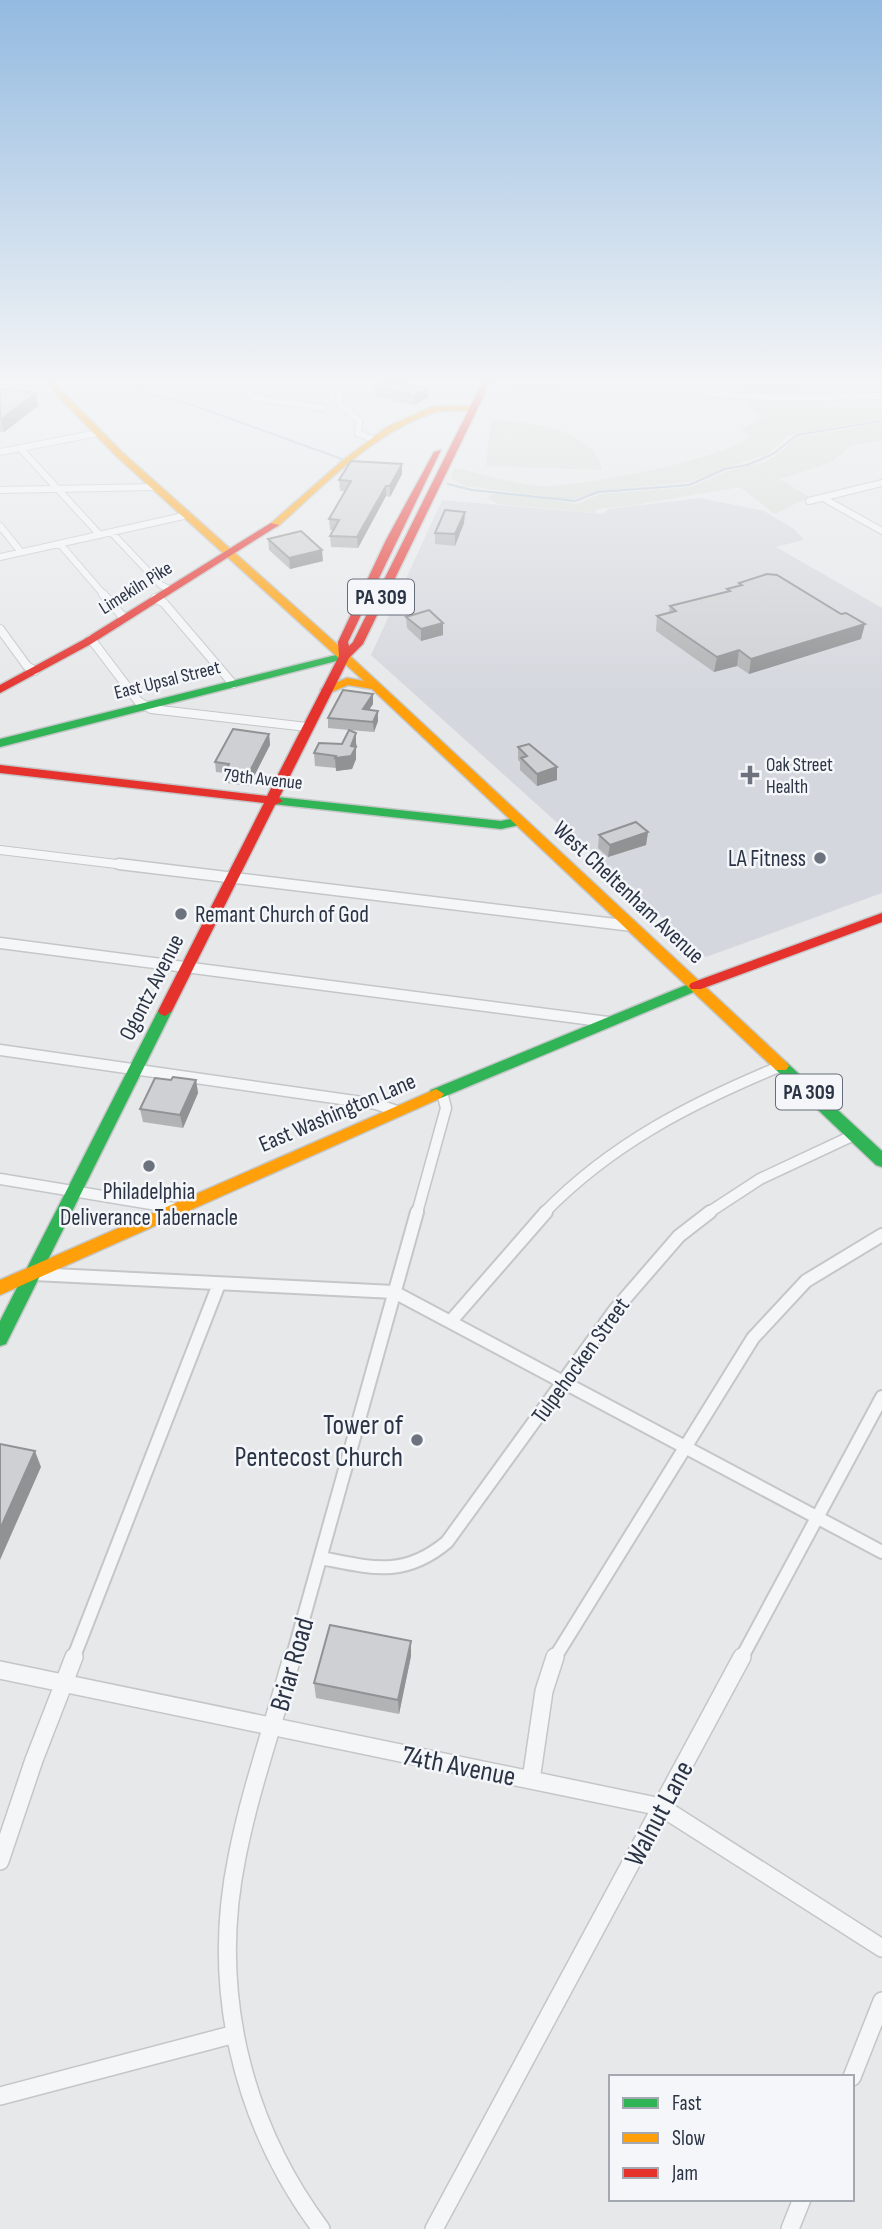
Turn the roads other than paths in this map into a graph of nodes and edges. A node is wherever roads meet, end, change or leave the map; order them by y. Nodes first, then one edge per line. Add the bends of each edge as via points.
1 (55, 487) edge
2 (155, 487) joint
3 (320, 487) edge
4 (431, 487) edge
5 (866, 487) edge
6 (0, 490) edge
7 (58, 490) junction
8 (822, 498) junction
9 (809, 501) dead end
10 (187, 515) junction
11 (0, 526) edge
12 (882, 531) edge
13 (111, 532) junction
14 (100, 535) junction
15 (60, 544) junction
16 (21, 552) junction
17 (228, 554) junction
18 (0, 557) edge
19 (162, 594) junction
20 (124, 618) junction
21 (0, 629) edge
22 (91, 639) junction
23 (344, 656) junction
24 (35, 671) junction
25 (233, 684) junction
26 (376, 687) junction
27 (0, 691) edge
28 (325, 691) junction
29 (145, 706) junction
30 (307, 727) junction
31 (0, 743) edge
32 (0, 769) edge
33 (271, 800) junction
34 (520, 821) junction
35 (0, 850) edge
36 (232, 878) junction
37 (882, 917) edge
38 (632, 926) junction
39 (0, 943) edge
40 (186, 968) junction
41 (696, 986) junction
42 (608, 1022) junction
43 (0, 1050) edge
44 (781, 1066) junction
45 (134, 1070) junction
46 (442, 1092) junction
47 (397, 1111) junction
48 (854, 1135) junction
49 (882, 1161) edge
50 (0, 1179) edge
51 (74, 1191) junction
52 (176, 1208) junction
53 (882, 1235) edge
54 (33, 1274) junction
55 (219, 1284) junction
56 (0, 1288) edge
57 (394, 1292) junction
58 (451, 1321) junction
59 (0, 1339) edge
60 (564, 1382) junction
61 (882, 1397) edge
62 (684, 1446) junction
63 (817, 1518) junction
64 (882, 1552) edge
65 (321, 1558) junction
66 (0, 1670) edge
67 (64, 1683) junction
68 (273, 1728) junction
69 (531, 1780) junction
70 (661, 1807) junction
71 (0, 1861) edge
72 (882, 1948) edge
73 (882, 2001) edge
74 (235, 2034) junction
75 (853, 2075) edge
76 (0, 2096) edge
77 (801, 2201) edge
78 (321, 2229) edge
79 (433, 2229) edge
80 (790, 2229) edge

1 - 7 street
2 - 7 street
2 - 10 main road, West Cheltenham Avenue
3 - 17 main road, Limekiln Pike via 296,510
4 - 23 main road, Ogontz Avenue / PA 309 via 358,644
5 - 8 street
6 - 7 street
7 - 14 street
8 - 9 street
8 - 12 street
10 - 13 street
10 - 17 main road, West Cheltenham Avenue
11 - 16 street
13 - 14 street
13 - 19 street via 161,585
14 - 15 street
15 - 16 street
15 - 20 street
16 - 18 street
17 - 19 main road, Limekiln Pike
17 - 23 main road, West Cheltenham Avenue
19 - 20 main road, Limekiln Pike
19 - 25 street via 164,603
20 - 22 main road, Limekiln Pike
21 - 24 street
22 - 24 main road, Limekiln Pike
22 - 29 street
23 - 25 main road, East Upsal Street
23 - 26 main road, West Cheltenham Avenue / PA 309
23 - 28 main road, Ogontz Avenue
24 - 27 main road, Limekiln Pike
25 - 29 main road, East Upsal Street
26 - 28 main road via 347,681
26 - 34 main road, West Cheltenham Avenue / PA 309
28 - 30 main road, Ogontz Avenue
29 - 30 street via 164,712
29 - 31 main road, East Upsal Street
30 - 33 main road, Ogontz Avenue
32 - 33 main road, 79th Avenue
33 - 34 main road, 79th Avenue via 501,825
33 - 36 main road, Ogontz Avenue
34 - 38 main road, West Cheltenham Avenue / PA 309
35 - 36 street
36 - 38 street
36 - 40 main road, Ogontz Avenue
37 - 41 main road, East Washington Lane
38 - 41 main road, West Cheltenham Avenue / PA 309
39 - 40 street
40 - 42 street
40 - 45 main road, Ogontz Avenue
41 - 42 main road, East Washington Lane
41 - 44 main road, West Cheltenham Avenue / PA 309
42 - 46 main road, East Washington Lane
43 - 45 street
44 - 48 main road, West Cheltenham Avenue / PA 309
44 - 58 street via 664,1119 591,1169 516,1243
45 - 47 street via 376,1104
45 - 51 main road, Ogontz Avenue
46 - 47 main road, East Washington Lane
46 - 57 street, Briar Road via 446,1108
47 - 52 main road, East Washington Lane
48 - 49 main road, West Cheltenham Avenue / PA 309
48 - 60 street, Tulpehocken Street via 761,1179 679,1236 615,1310
50 - 51 street
51 - 52 street
51 - 54 main road, Ogontz Avenue
52 - 54 main road, East Washington Lane
53 - 62 street via 828,1266 785,1300 737,1360
54 - 55 street
54 - 56 main road, East Washington Lane
54 - 59 main road, Ogontz Avenue
55 - 57 street
55 - 67 street
57 - 58 street
57 - 65 street, Briar Road
58 - 60 street
60 - 62 street
60 - 65 street, Tulpehocken Street via 434,1555 419,1565 391,1569
61 - 63 street, Walnut Lane
62 - 63 street
62 - 69 street via 557,1650 544,1691
63 - 64 street
63 - 70 street, Walnut Lane
65 - 68 street, Briar Road
66 - 67 street, 74th Avenue
67 - 68 street, 74th Avenue
67 - 71 street
68 - 69 street, 74th Avenue
68 - 74 street, Briar Road via 230,1890 226,1956
69 - 70 street, 74th Avenue
70 - 72 street, 74th Avenue
70 - 79 street, Walnut Lane
73 - 75 street
74 - 76 street
74 - 78 street, Briar Road via 257,2114 290,2183
77 - 80 street

